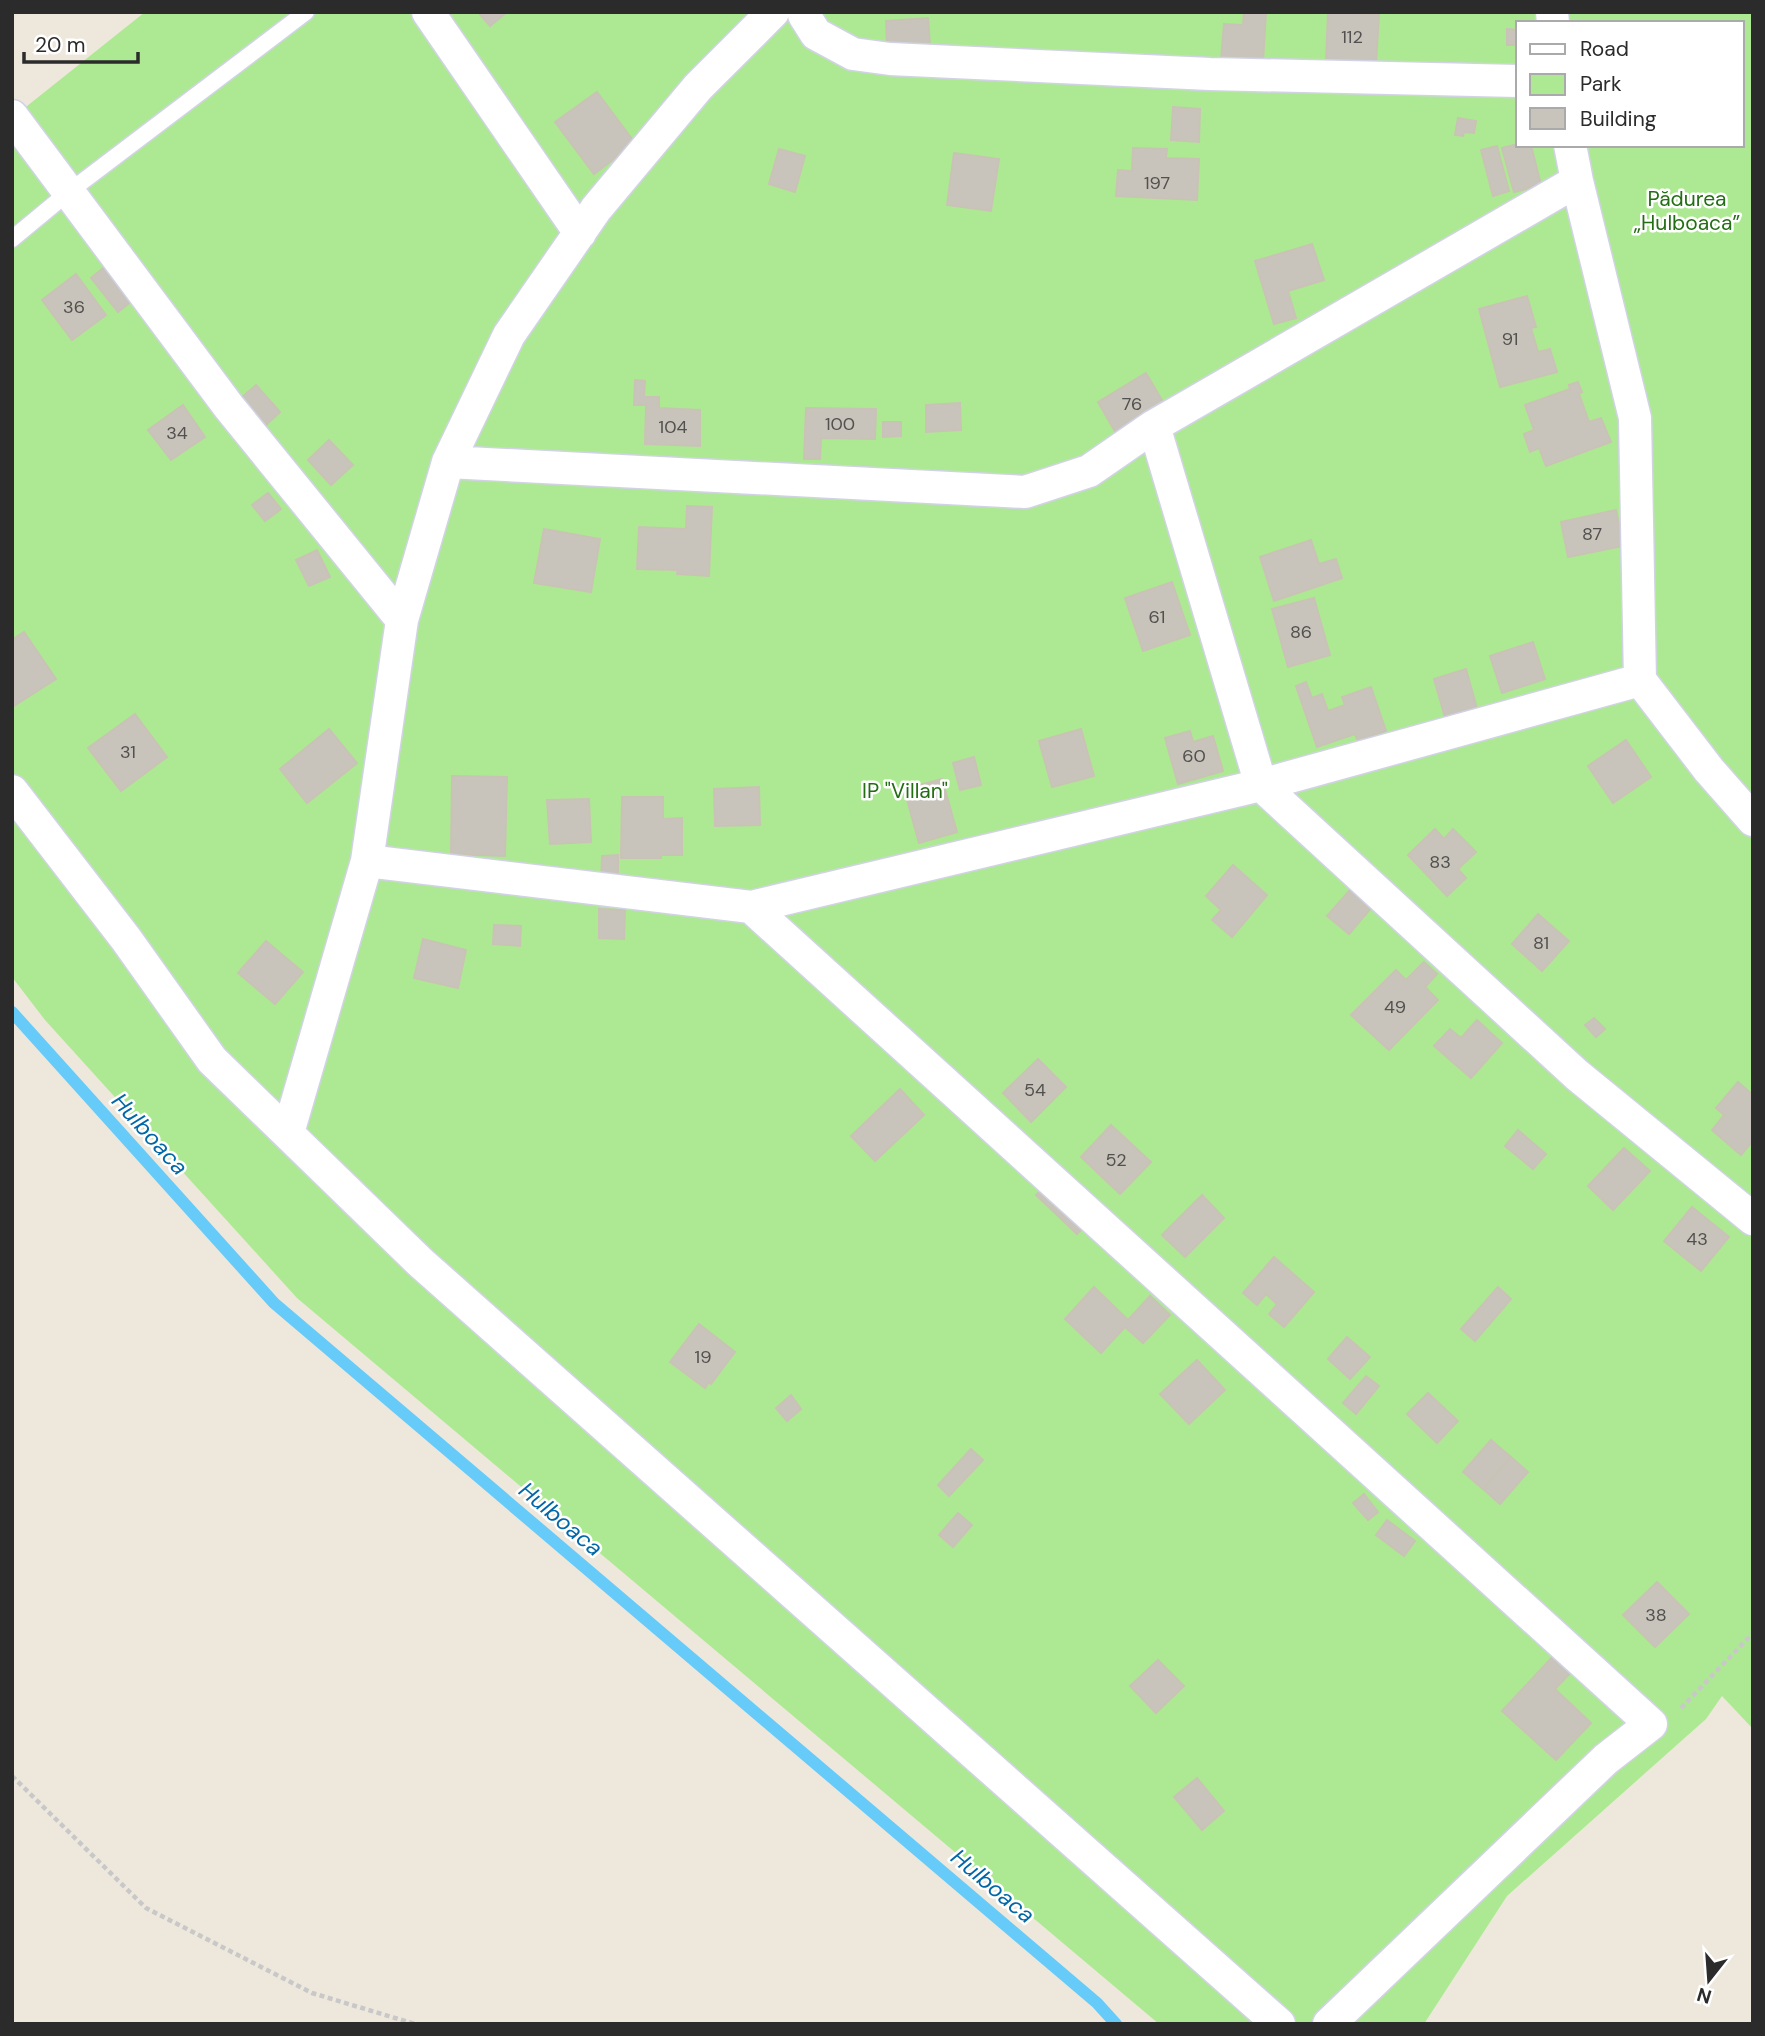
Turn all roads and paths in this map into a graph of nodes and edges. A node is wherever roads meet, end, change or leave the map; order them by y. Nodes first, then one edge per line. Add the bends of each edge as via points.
1 (306, 12) edge
2 (428, 12) edge
3 (773, 12) edge
4 (804, 12) edge
5 (1516, 81) edge
6 (12, 116) edge
7 (1570, 147) edge
8 (1577, 181) junction
9 (69, 191) junction
10 (580, 233) junction
11 (12, 239) edge
12 (1154, 426) junction
13 (448, 462) junction
14 (402, 620) junction
15 (1640, 680) junction
16 (1261, 785) junction
17 (12, 791) edge
18 (1753, 820) edge
19 (367, 862) junction
20 (751, 907) junction
21 (288, 1133) junction
22 (1753, 1219) edge
23 (1753, 1633) edge
24 (1651, 1724) junction
25 (12, 1776) edge
26 (415, 2024) edge
27 (1279, 2024) edge
28 (1329, 2024) edge

1 - 9 lane
2 - 10 street
3 - 10 street via 698,87
4 - 5 street via 816,34 853,54 890,59 1210,74
6 - 9 street
7 - 8 street
8 - 12 street
8 - 15 street via 1635,418
9 - 11 lane
9 - 14 street via 229,407
10 - 13 street via 509,335
12 - 13 street via 1089,471 1025,492
12 - 16 street
13 - 14 street
14 - 19 street
15 - 16 street
15 - 18 street
16 - 20 street
16 - 22 street via 1577,1075
17 - 21 street via 212,1059
19 - 20 street
19 - 21 street
20 - 24 street
21 - 27 street via 420,1262
23 - 24 path via 1680,1709
24 - 28 street via 1606,1759
25 - 26 path via 146,1908 312,1993

